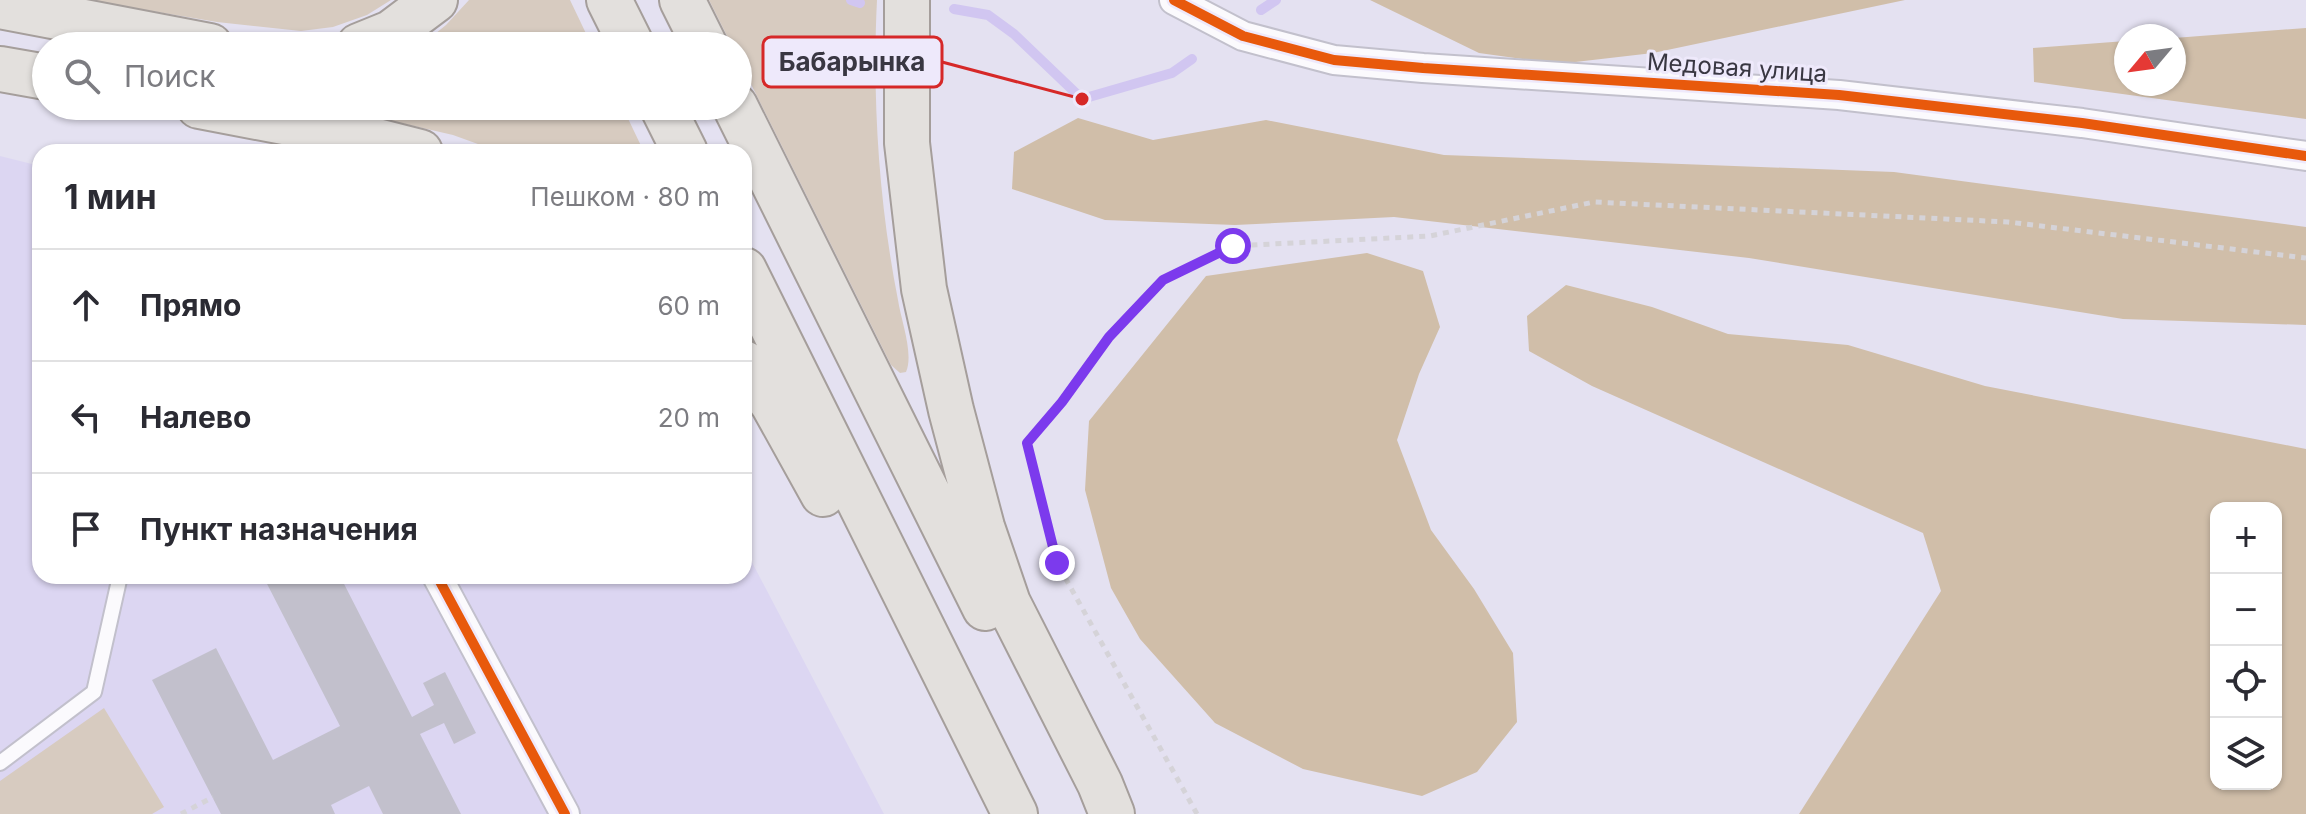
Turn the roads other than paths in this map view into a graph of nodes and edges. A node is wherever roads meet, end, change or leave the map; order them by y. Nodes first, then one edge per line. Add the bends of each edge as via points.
1 (435, 0) edge
2 (609, 0) edge
3 (682, 0) edge
4 (907, 0) edge
5 (1174, 0) edge
6 (0, 6) edge
7 (136, 32) edge
8 (392, 32) edge
9 (625, 32) edge
10 (698, 32) edge
11 (0, 69) edge
12 (32, 75) edge
13 (273, 120) edge
14 (669, 120) edge
15 (742, 120) edge
16 (388, 144) edge
17 (681, 144) edge
18 (2306, 156) edge
19 (752, 286) edge
20 (752, 374) edge
21 (118, 584) edge
22 (441, 584) edge
23 (0, 763) edge
24 (565, 814) edge
25 (990, 814) edge
26 (1015, 814) edge
27 (1088, 814) edge
28 (1112, 814) edge

1 - 8 main road
2 - 9 main road
3 - 10 main road
4 - 28 main road via 907,143 924,289 951,410 1008,603
5 - 18 street, Медовая улица via 1243,36 1334,60 1839,95
6 - 7 main road
11 - 12 main road
13 - 16 main road
14 - 17 main road
15 - 27 main road
19 - 26 main road
20 - 25 main road via 802,454
21 - 23 lane via 94,692
22 - 24 street

